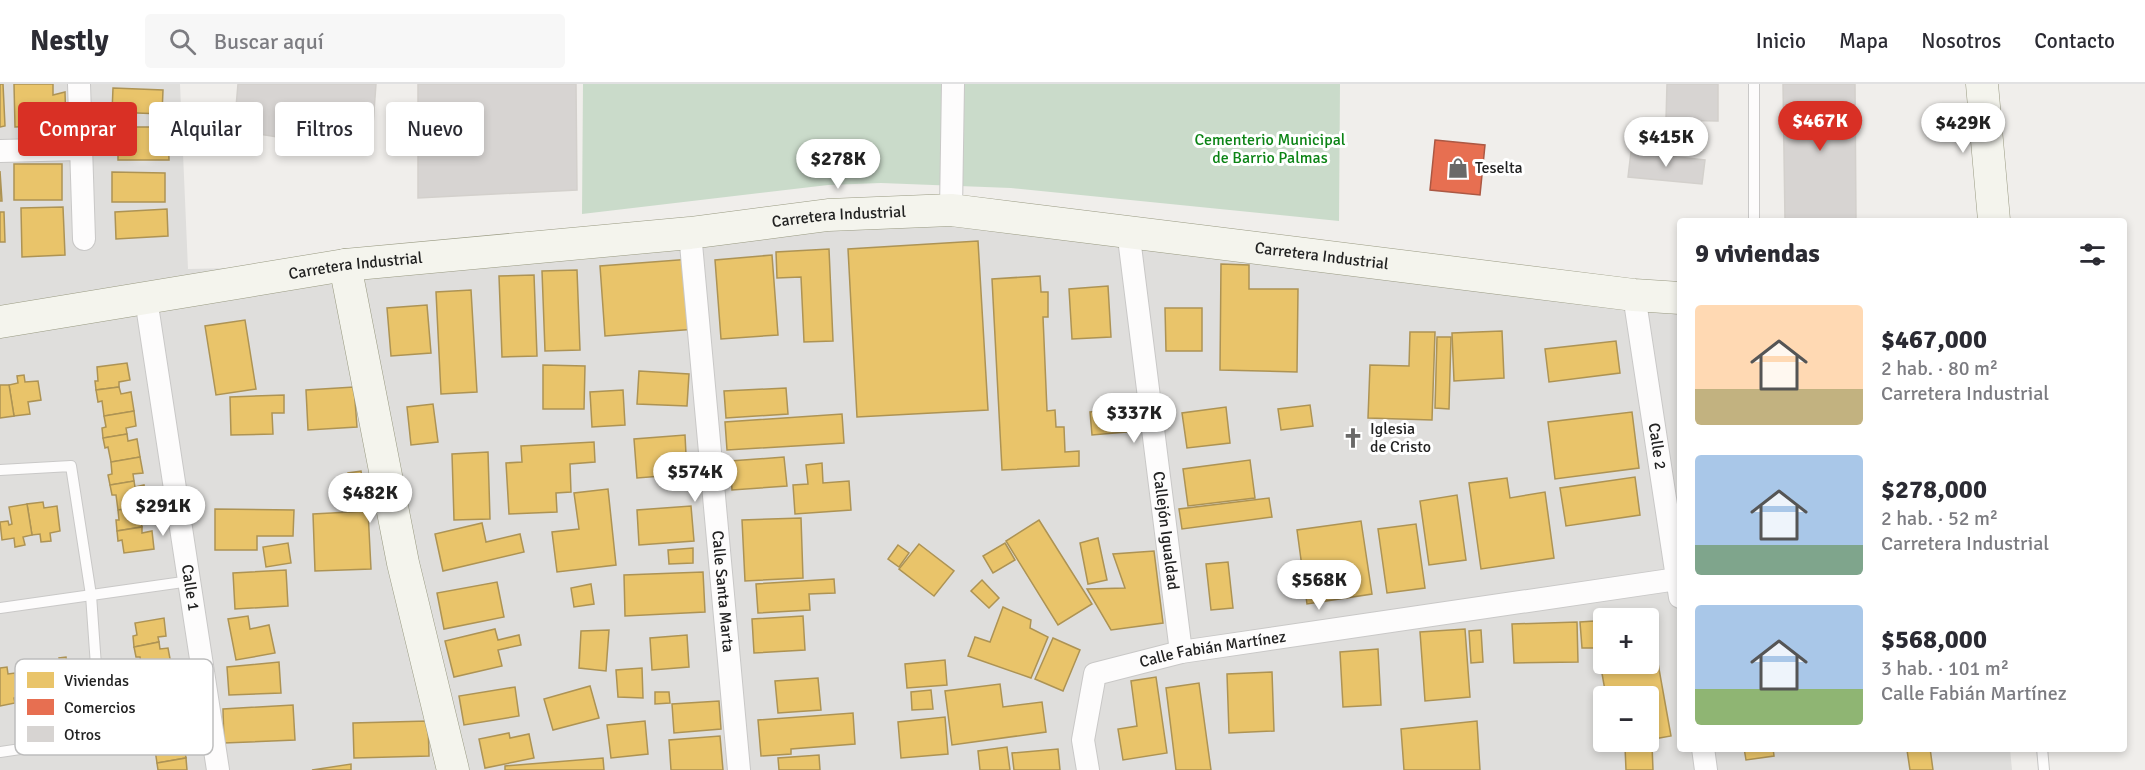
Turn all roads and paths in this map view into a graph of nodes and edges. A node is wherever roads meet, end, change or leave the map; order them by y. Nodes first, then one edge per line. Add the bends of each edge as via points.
1 (79, 84) edge
2 (953, 84) edge
3 (1755, 84) edge
4 (1982, 84) edge
5 (80, 102) edge
6 (0, 151) edge
7 (18, 151) edge
8 (81, 156) edge
9 (951, 210) junction
10 (1754, 218) edge
11 (1994, 218) edge
12 (1128, 230) junction
13 (690, 233) junction
14 (84, 239) dead end
15 (345, 265) junction
16 (1634, 295) junction
17 (1677, 298) edge
18 (146, 299) junction
19 (0, 322) edge
20 (0, 470) edge
21 (1677, 575) edge
22 (190, 581) junction
23 (1677, 588) edge
24 (92, 595) junction
25 (0, 608) edge
26 (1181, 652) junction
27 (97, 659) edge
28 (202, 659) edge
29 (213, 736) edge
30 (15, 750) edge
31 (0, 752) edge
32 (1704, 752) edge
33 (2042, 752) edge
34 (218, 770) edge
35 (453, 770) edge
36 (739, 770) edge
37 (1088, 770) edge
38 (1706, 770) edge
39 (2044, 770) edge

1 - 5 street
2 - 9 street
3 - 10 lane
4 - 11 street
6 - 7 street
8 - 14 street
9 - 12 street, Carretera Industrial
9 - 13 street, Carretera Industrial via 828,215
12 - 16 street, Carretera Industrial
12 - 26 street, Callejón Igualdad
13 - 15 street, Carretera Industrial
13 - 36 street, Calle Santa Marta
15 - 18 street, Carretera Industrial
15 - 35 street via 403,563
16 - 17 street, Carretera Industrial
16 - 21 street, Calle 2
18 - 19 street, Carretera Industrial
18 - 22 street, Calle 1
20 - 24 lane via 71,466
22 - 24 lane
22 - 28 street, Calle 1
23 - 26 street, Calle Fabián Martínez
24 - 25 lane
24 - 27 lane
26 - 37 street, Calle Fabián Martínez via 1095,675 1083,740
29 - 34 street, Calle 1
30 - 31 lane
32 - 38 street
33 - 39 lane

